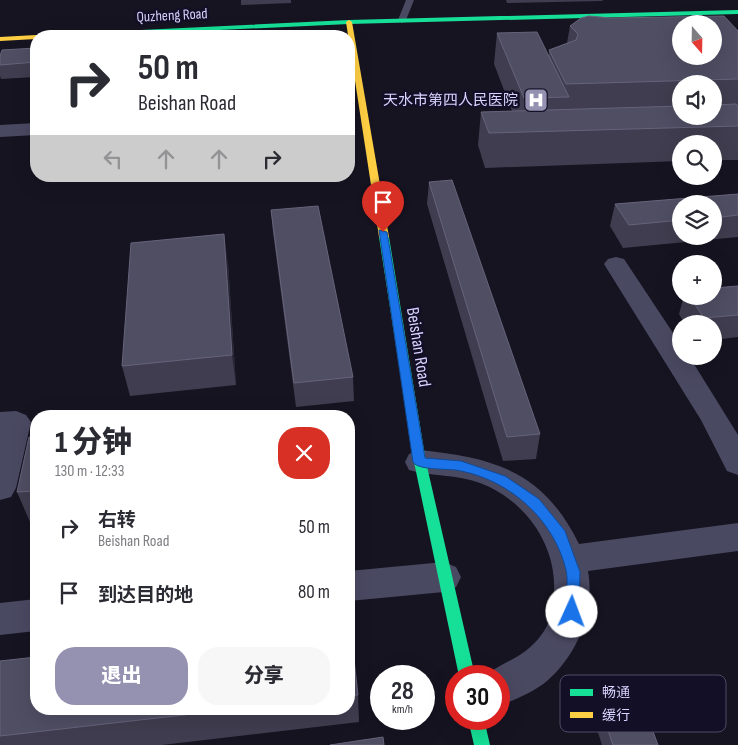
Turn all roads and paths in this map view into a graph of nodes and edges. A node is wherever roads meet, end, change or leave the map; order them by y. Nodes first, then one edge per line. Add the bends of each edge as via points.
1 (410, 0) edge
2 (738, 12) edge
3 (402, 20) junction
4 (349, 22) junction
5 (182, 30) edge
6 (350, 30) edge
7 (30, 37) edge
8 (0, 39) edge
9 (355, 59) edge
10 (30, 129) edge
11 (0, 130) edge
12 (616, 264) dead end
13 (0, 423) edge
14 (420, 462) junction
15 (738, 463) edge
16 (0, 488) edge
17 (738, 537) edge
18 (569, 559) junction
19 (444, 577) junction
20 (355, 585) edge
21 (30, 616) edge
22 (0, 619) edge
23 (464, 665) edge
24 (510, 683) edge
25 (479, 730) edge
26 (482, 745) edge

1 - 3 lane
2 - 3 main road, Quzheng Road
3 - 4 main road, Quzheng Road
4 - 5 main road, Quzheng Road
4 - 6 main road, Beishan Road
7 - 8 main road
9 - 14 main road, Beishan Road
10 - 11 street
12 - 15 street via 714,417
13 - 16 street via 16,422
14 - 18 street via 461,466 501,479 535,503 560,534
14 - 19 main road, Beishan Road
17 - 18 street
18 - 24 street via 573,572 572,612 553,650
19 - 20 street
19 - 23 main road, Beishan Road
21 - 22 street
25 - 26 main road

